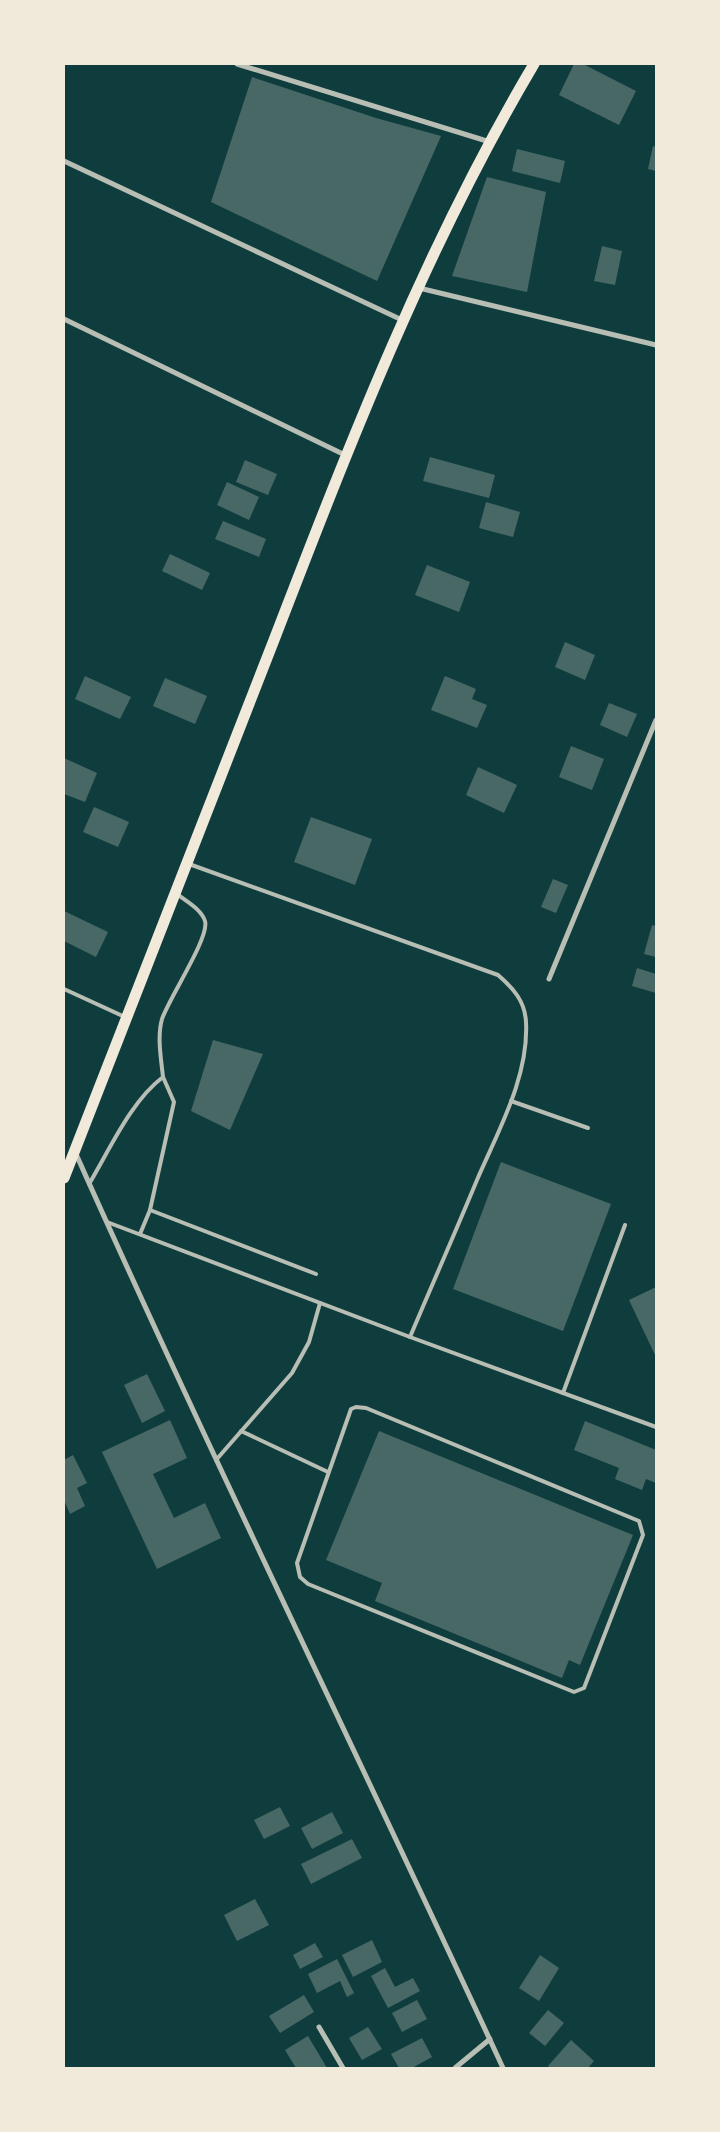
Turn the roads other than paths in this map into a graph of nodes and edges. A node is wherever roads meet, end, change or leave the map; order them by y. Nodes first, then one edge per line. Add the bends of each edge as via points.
1 (237, 64) edge
2 (534, 64) edge
3 (490, 142) junction
4 (64, 161) edge
5 (417, 287) junction
6 (64, 319) edge
7 (402, 320) junction
8 (656, 345) edge
9 (345, 456) junction
10 (656, 720) edge
11 (187, 863) junction
12 (176, 893) junction
13 (549, 979) dead end
14 (64, 989) edge
15 (127, 1018) junction
16 (163, 1077) junction
17 (511, 1101) junction
18 (588, 1128) dead end
19 (74, 1151) junction
20 (64, 1178) edge
21 (89, 1184) junction
22 (150, 1210) junction
23 (105, 1221) junction
24 (625, 1225) dead end
25 (140, 1234) junction
26 (316, 1274) dead end
27 (320, 1303) junction
28 (410, 1337) junction
29 (563, 1393) junction
30 (656, 1427) edge
31 (241, 1431) junction
32 (216, 1460) junction
33 (328, 1472) junction
34 (318, 2027) dead end
35 (490, 2039) junction
36 (343, 2068) edge
37 (455, 2068) edge
38 (504, 2068) edge

1 - 3 street
2 - 3 main road
3 - 5 main road
4 - 7 street
5 - 7 main road
5 - 8 street
6 - 9 street
7 - 9 main road
9 - 11 main road
10 - 13 street
11 - 12 main road
11 - 17 lane via 498,975 522,1002 526,1021 524,1056
12 - 15 main road
12 - 16 lane via 199,911 205,922 202,942 162,1020 160,1049
14 - 15 lane
15 - 19 main road
16 - 21 lane via 148,1088 136,1105
16 - 22 lane via 174,1102
17 - 18 lane
17 - 28 lane
19 - 20 main road
19 - 21 street
21 - 23 street
22 - 25 lane
22 - 26 lane
23 - 25 lane
23 - 32 street
24 - 29 lane
25 - 27 lane
27 - 28 lane
27 - 31 lane via 309,1342 292,1373
28 - 29 lane
29 - 30 lane
31 - 32 lane
31 - 33 lane
32 - 35 street
33 - 33 lane via 351,1409 366,1408 639,1521 643,1535 584,1688 574,1692 304,1581 297,1563
34 - 36 street
35 - 37 street
35 - 38 street

